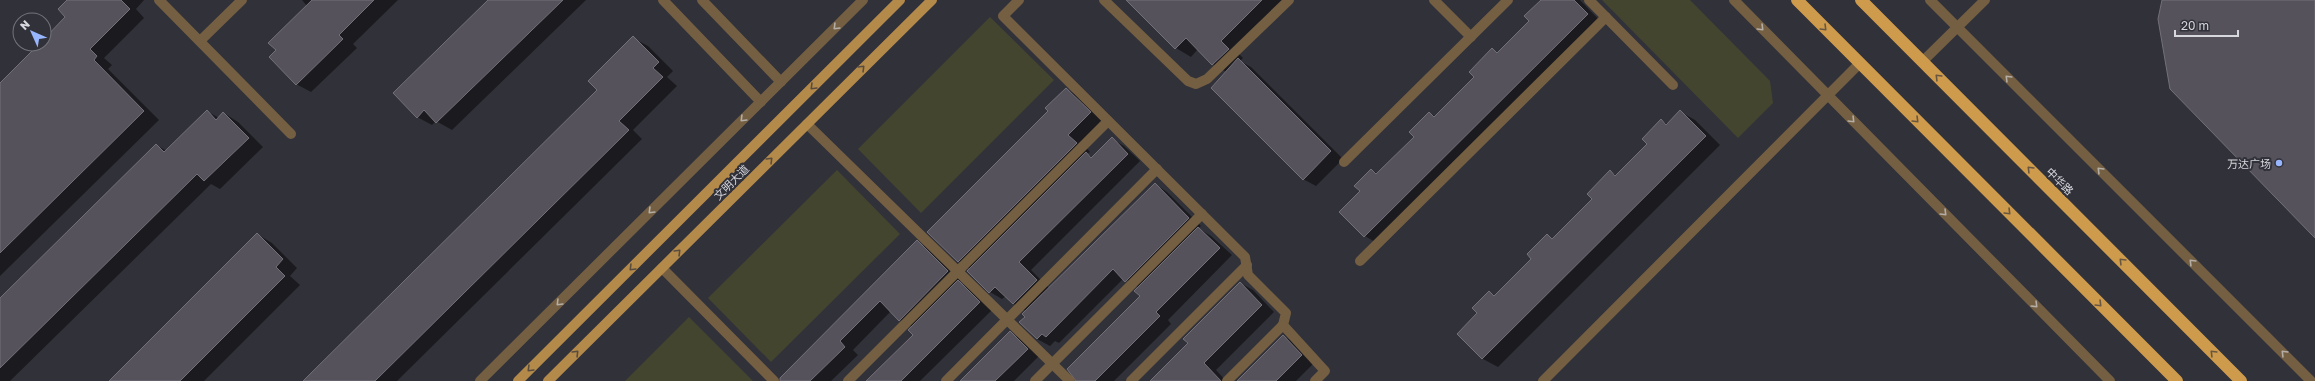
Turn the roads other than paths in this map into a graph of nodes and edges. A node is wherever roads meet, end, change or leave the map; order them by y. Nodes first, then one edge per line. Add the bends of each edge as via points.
1 (159, 0) edge
2 (242, 0) edge
3 (663, 0) edge
4 (702, 0) edge
5 (863, 0) edge
6 (900, 0) edge
7 (932, 0) edge
8 (1019, 0) edge
9 (1104, 0) edge
10 (1288, 0) edge
11 (1434, 0) edge
12 (1508, 0) edge
13 (1589, 0) edge
14 (1734, 0) edge
15 (1796, 0) edge
16 (1861, 0) edge
17 (1930, 0) edge
18 (1985, 0) edge
19 (1606, 17) junction
20 (1957, 27) junction
21 (1471, 37) junction
22 (200, 41) junction
23 (1922, 62) junction
24 (1860, 63) junction
25 (781, 82) junction
26 (1673, 85) dead end
27 (1828, 95) junction
28 (761, 102) junction
29 (1108, 121) junction
30 (807, 124) junction
31 (291, 134) dead end
32 (1344, 162) dead end
33 (1157, 169) junction
34 (1202, 214) junction
35 (1360, 261) dead end
36 (1246, 265) junction
37 (662, 268) junction
38 (958, 271) junction
39 (1007, 320) junction
40 (1282, 326) junction
41 (1052, 364) junction
42 (480, 381) edge
43 (518, 381) edge
44 (548, 381) edge
45 (774, 381) edge
46 (848, 381) edge
47 (946, 381) edge
48 (1035, 381) edge
49 (1070, 381) edge
50 (1131, 381) edge
51 (1227, 381) edge
52 (1315, 381) edge
53 (1543, 381) edge
54 (2110, 381) edge
55 (2177, 381) edge
56 (2241, 381) edge
57 (2311, 381) edge

1 - 22 street
2 - 22 street
3 - 28 street
4 - 25 street
5 -> 25 street
6 -> 43 main road, 文明大道
30 -> 7 main road, 文明大道
8 - 29 street via 1003,16
9 - 10 street via 1188,81 1196,84 1207,79
11 - 21 street
12 - 21 street
13 - 19 street
14 -> 27 street
15 -> 24 highway
16 - 23 highway, 中华路
17 - 20 street
18 - 20 street
19 - 26 street
19 - 35 street
20 - 23 street
57 -> 20 street
21 - 32 street
22 - 31 street
56 -> 23 highway, 中华路
24 - 27 street
24 -> 55 highway
25 - 28 street
27 - 53 street
27 -> 54 street
28 -> 42 street
29 - 33 street
29 - 38 street
37 -> 30 main road, 文明大道
30 - 38 street
33 - 34 street
33 - 39 street
34 - 36 street via 1245,257
34 - 41 street
36 - 40 street via 1248,275 1286,313
36 - 50 street
44 -> 37 main road, 文明大道
37 - 45 street
38 - 39 street
38 - 46 street
39 - 41 street
39 - 47 street
40 - 51 street
40 - 52 street via 1325,371
41 - 48 street
41 - 49 street

